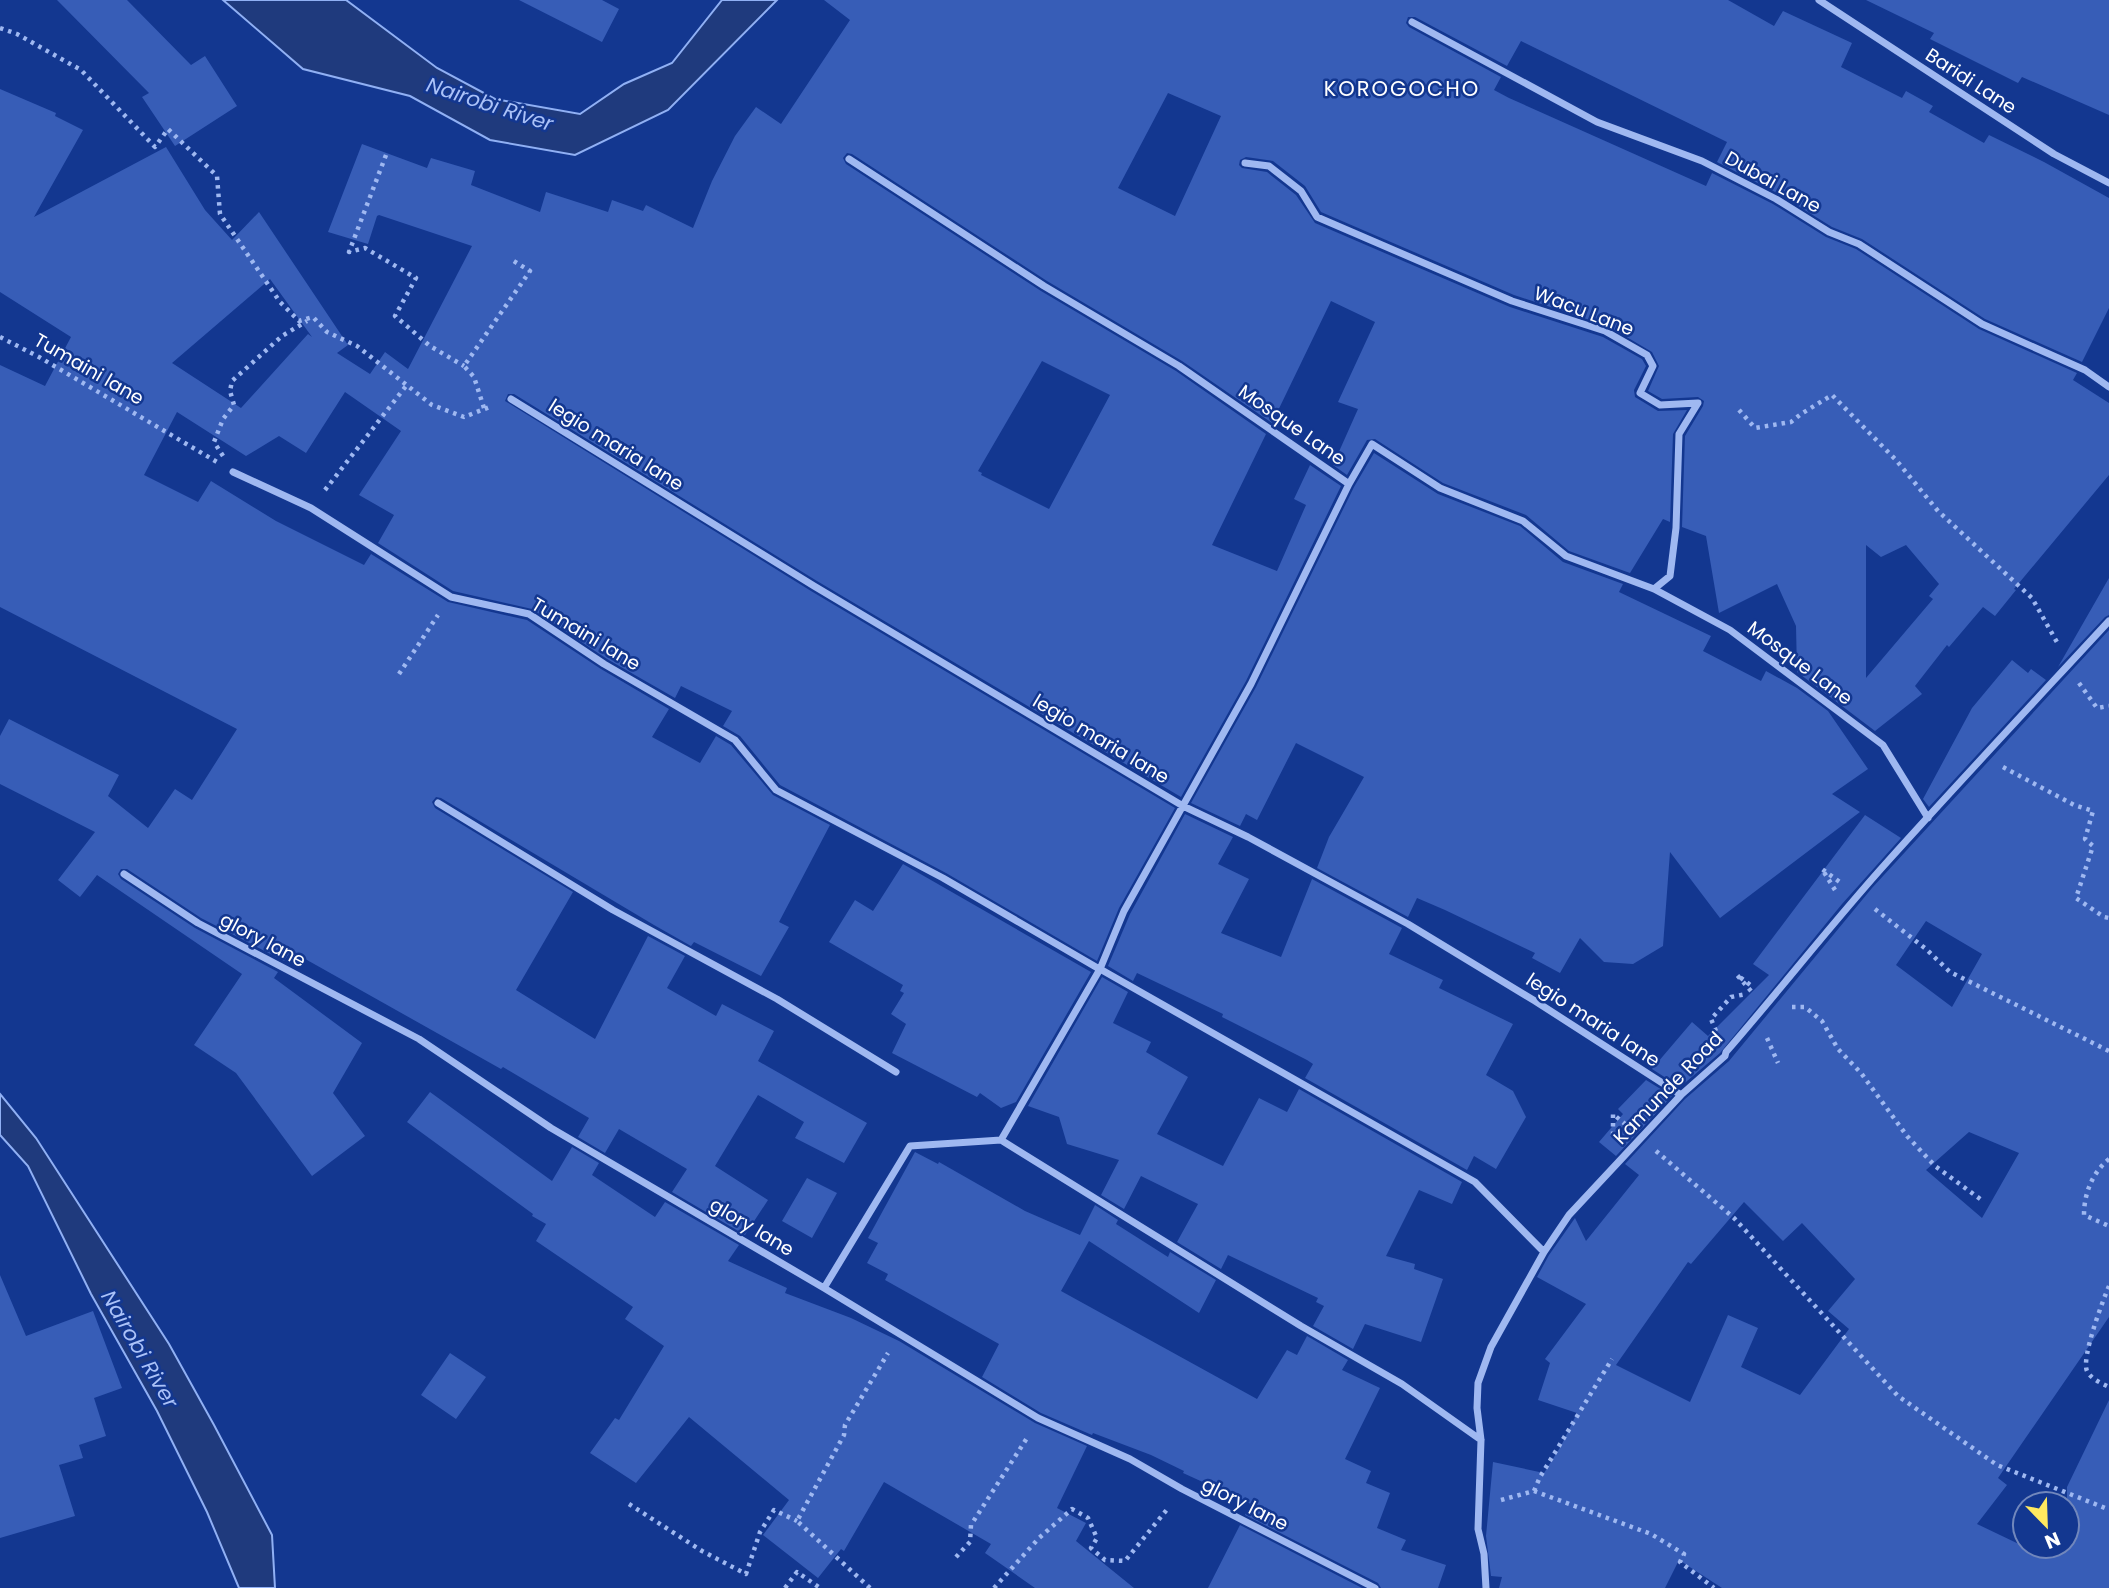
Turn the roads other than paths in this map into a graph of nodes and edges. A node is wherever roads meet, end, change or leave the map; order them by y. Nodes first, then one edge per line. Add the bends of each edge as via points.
1 (1819, 0) edge
2 (1412, 22) dead end
3 (849, 159) dead end
4 (1245, 163) dead end
5 (2109, 183) edge
6 (2109, 387) edge
7 (511, 399) dead end
8 (233, 472) road end
9 (1349, 484) junction
10 (1654, 589) junction
11 (2109, 621) edge
12 (438, 803) dead end
13 (1183, 806) junction
14 (1928, 818) junction
15 (124, 874) dead end
16 (1100, 970) junction
17 (896, 1072) dead end
18 (1681, 1096) junction
19 (1001, 1140) junction
20 (1544, 1252) junction
21 (824, 1288) junction
22 (1480, 1440) junction
23 (1375, 1588) edge
24 (1486, 1588) edge

1 - 5 street, Baridi Lane via 2054,154
2 - 6 street, Dubai Lane via 1597,122 1702,161 1776,199 1829,232 1859,244 1982,324 2085,370
3 - 9 street, Mosque Lane via 1044,286 1179,366
4 - 10 street, Wacu Lane via 1269,166 1301,191 1317,217 1511,301 1631,344 1647,355 1653,366 1640,393 1660,405 1698,402 1679,434 1670,576
7 - 13 street, legio maria lane
8 - 16 street, Tumaini lane via 311,508 451,597 529,614 734,740 776,790 943,878
9 - 10 street, Mosque Lane via 1372,444 1440,488 1522,521 1566,556
9 - 13 street via 1251,684
10 - 14 street, Mosque Lane via 1730,630 1883,745
11 - 14 street, Kamunde Road
12 - 17 street via 613,911 777,999
13 - 16 street via 1124,911
13 - 18 street, legio maria lane via 1408,923
14 - 18 street, Kamunde Road via 1846,909 1726,1056
15 - 21 street, glory lane via 198,923 419,1039 551,1128
16 - 19 street
16 - 20 street, Tumaini lane via 1475,1182
18 - 20 street, Kamunde Road via 1569,1215
19 - 21 street via 910,1146
19 - 22 street via 1402,1384
20 - 22 street, Kamunde Road via 1491,1347 1478,1383
21 - 23 street, glory lane via 1038,1419 1130,1460
22 - 24 street, Kamunde Road via 1478,1529

